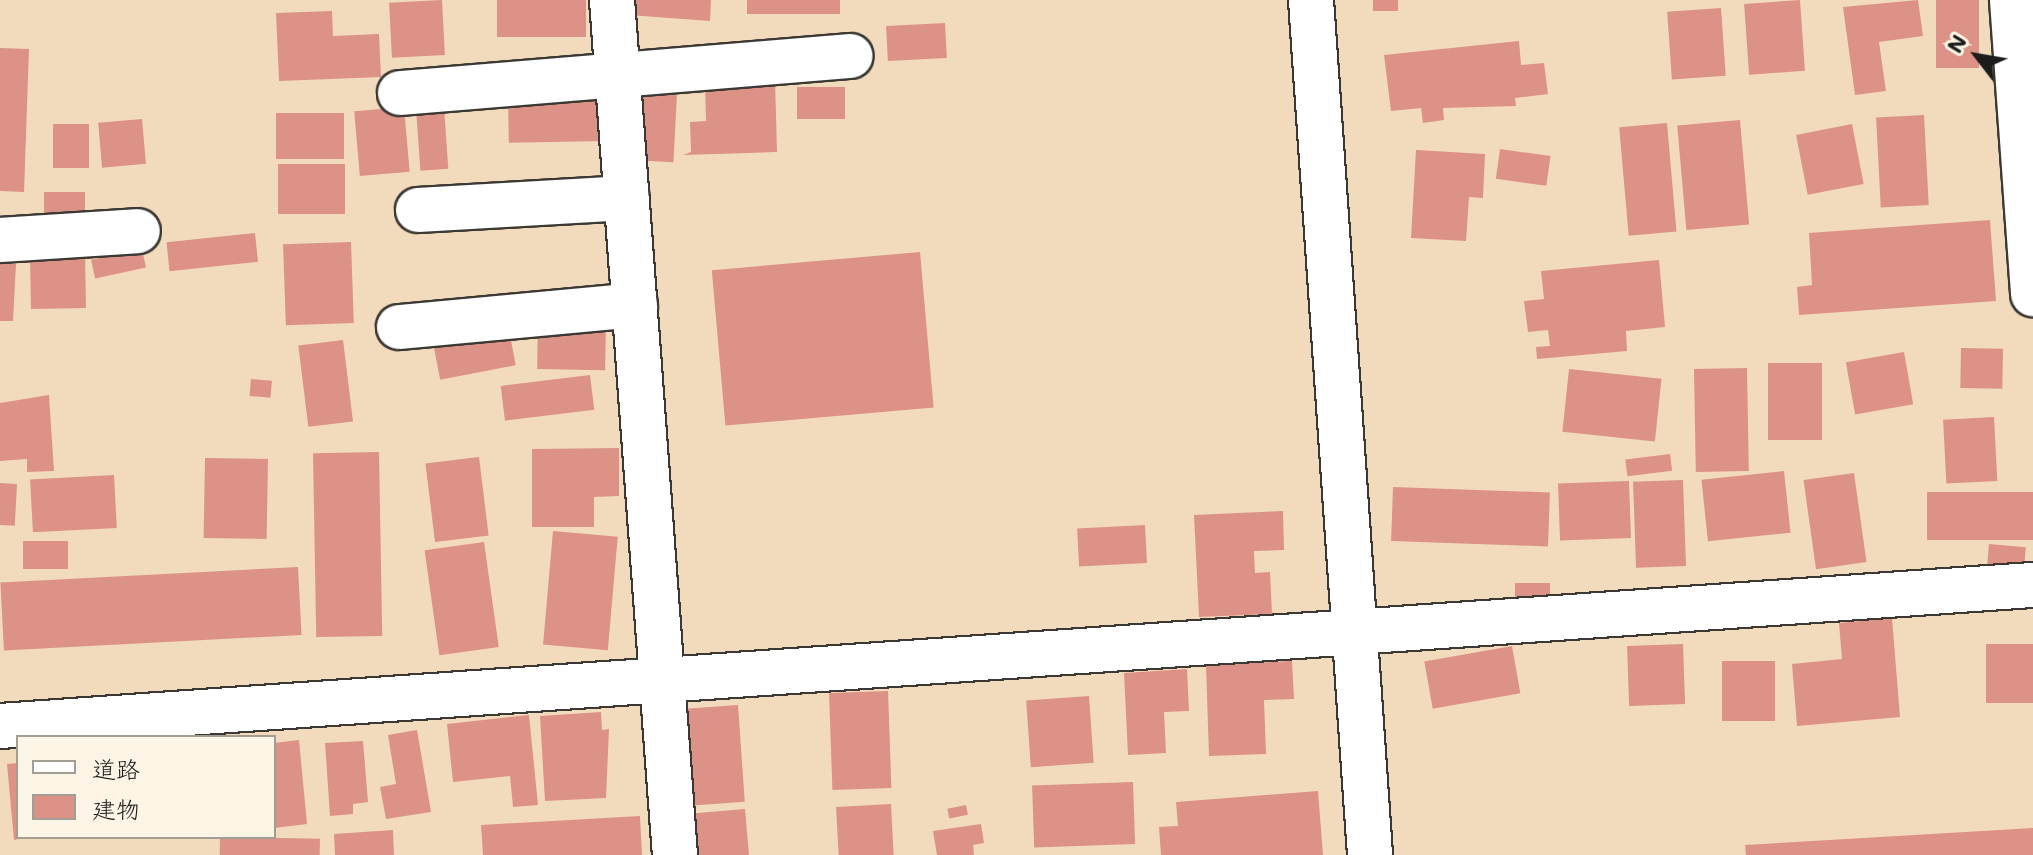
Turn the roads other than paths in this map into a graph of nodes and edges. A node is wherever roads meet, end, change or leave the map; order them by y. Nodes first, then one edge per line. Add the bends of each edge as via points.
1 (612, 0) edge
2 (1311, 0) edge
3 (2012, 0) edge
4 (850, 56) dead end
5 (617, 75) junction
6 (400, 93) dead end
7 (627, 198) junction
8 (418, 210) dead end
9 (138, 231) dead end
10 (0, 240) edge
11 (2033, 294) edge
12 (635, 305) junction
13 (399, 327) dead end
14 (2033, 585) edge
15 (1355, 632) junction
16 (663, 679) junction
17 (0, 726) edge
18 (675, 855) edge
19 (1370, 855) edge

1 - 5 street
2 - 15 street
3 - 11 street
4 - 5 street
5 - 6 street
5 - 7 street
7 - 8 street
7 - 12 street
9 - 10 street
12 - 13 street
12 - 16 street
14 - 15 street
15 - 16 street
15 - 19 street
16 - 17 street
16 - 18 street

